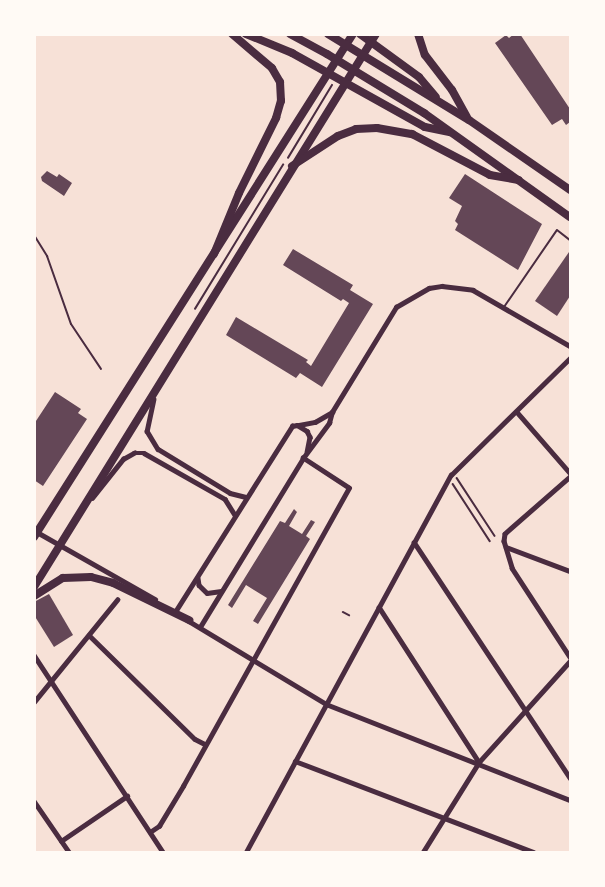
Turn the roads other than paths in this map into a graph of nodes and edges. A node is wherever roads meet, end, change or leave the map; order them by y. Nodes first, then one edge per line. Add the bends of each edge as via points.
1 (246, 34) edge
2 (290, 34) edge
3 (328, 34) edge
4 (352, 34) edge
5 (360, 34) edge
6 (376, 34) edge
7 (418, 34) edge
8 (232, 35) edge
9 (443, 104) junction
10 (469, 120) junction
11 (452, 132) junction
12 (292, 166) junction
13 (520, 180) junction
14 (570, 190) edge
15 (570, 217) edge
16 (34, 235) edge
17 (570, 240) edge
18 (214, 254) junction
19 (504, 307) junction
20 (570, 346) edge
21 (570, 358) edge
22 (101, 369) dead end
23 (156, 388) junction
24 (332, 412) junction
25 (517, 412) junction
26 (297, 425) junction
27 (307, 452) junction
28 (303, 458) junction
29 (570, 475) edge
30 (246, 497) junction
31 (87, 504) junction
32 (235, 515) junction
33 (34, 531) edge
34 (34, 537) edge
35 (414, 542) junction
36 (506, 547) junction
37 (570, 572) edge
38 (198, 575) junction
39 (34, 587) edge
40 (223, 590) junction
41 (34, 596) edge
42 (117, 600) dead end
43 (379, 608) junction
44 (175, 612) junction
45 (189, 620) junction
46 (200, 627) junction
47 (89, 635) junction
48 (34, 655) edge
49 (252, 659) junction
50 (570, 659) edge
51 (51, 681) junction
52 (34, 702) edge
53 (326, 704) junction
54 (526, 711) junction
55 (205, 744) junction
56 (296, 761) junction
57 (479, 762) junction
58 (570, 778) edge
59 (127, 796) junction
60 (570, 800) edge
61 (34, 801) edge
62 (443, 819) junction
63 (150, 832) junction
64 (61, 841) junction
65 (69, 852) edge
66 (163, 852) edge
67 (246, 852) edge
68 (423, 852) edge
69 (533, 852) edge

1 - 11 highway via 292,53 425,127
2 - 11 highway
3 - 9 highway
4 - 18 main road
5 - 9 highway via 419,77
6 - 12 main road
7 - 10 highway via 425,55
8 - 18 highway via 272,68 280,82 281,101
9 - 10 highway
10 - 14 highway
11 - 13 highway
12 - 13 highway via 338,136 356,129 377,128 412,134 490,175
12 - 23 main road
13 - 15 highway
16 - 22 lane via 47,256 71,324
17 - 19 lane via 557,230
18 - 34 main road
19 - 20 street
19 - 24 street via 473,290 457,287 429,288 406,299 396,306
21 - 25 street
23 - 30 street via 147,423 151,442 230,493
23 - 31 main road
24 - 26 street via 315,422
24 - 27 street
25 - 29 street
25 - 35 street via 449,478
26 - 27 street via 310,438
26 - 30 street via 288,430
27 - 28 street
28 - 40 street
28 - 49 street via 349,488
29 - 36 street via 505,534
30 - 32 street
31 - 32 street via 123,459 144,453 225,499
31 - 39 main road
32 - 38 street
33 - 44 street
35 - 43 street
35 - 54 street
36 - 37 street
36 - 50 street via 512,568
38 - 40 street via 202,590
38 - 44 street
40 - 46 street
41 - 45 main road via 54,582 73,576 91,577 113,583
42 - 47 street
43 - 53 street
43 - 57 street
44 - 45 street
45 - 46 street
46 - 49 street
47 - 51 street
47 - 55 street via 195,739
48 - 51 street
49 - 53 street
49 - 55 street
50 - 54 street
51 - 52 street
51 - 59 street
53 - 56 street
53 - 57 street
54 - 57 street
54 - 58 street
55 - 63 street via 159,826
56 - 62 street
56 - 67 street
57 - 60 street
57 - 62 street
59 - 63 street
59 - 64 street
61 - 64 street
62 - 68 street
62 - 69 street
63 - 66 street
64 - 65 street

